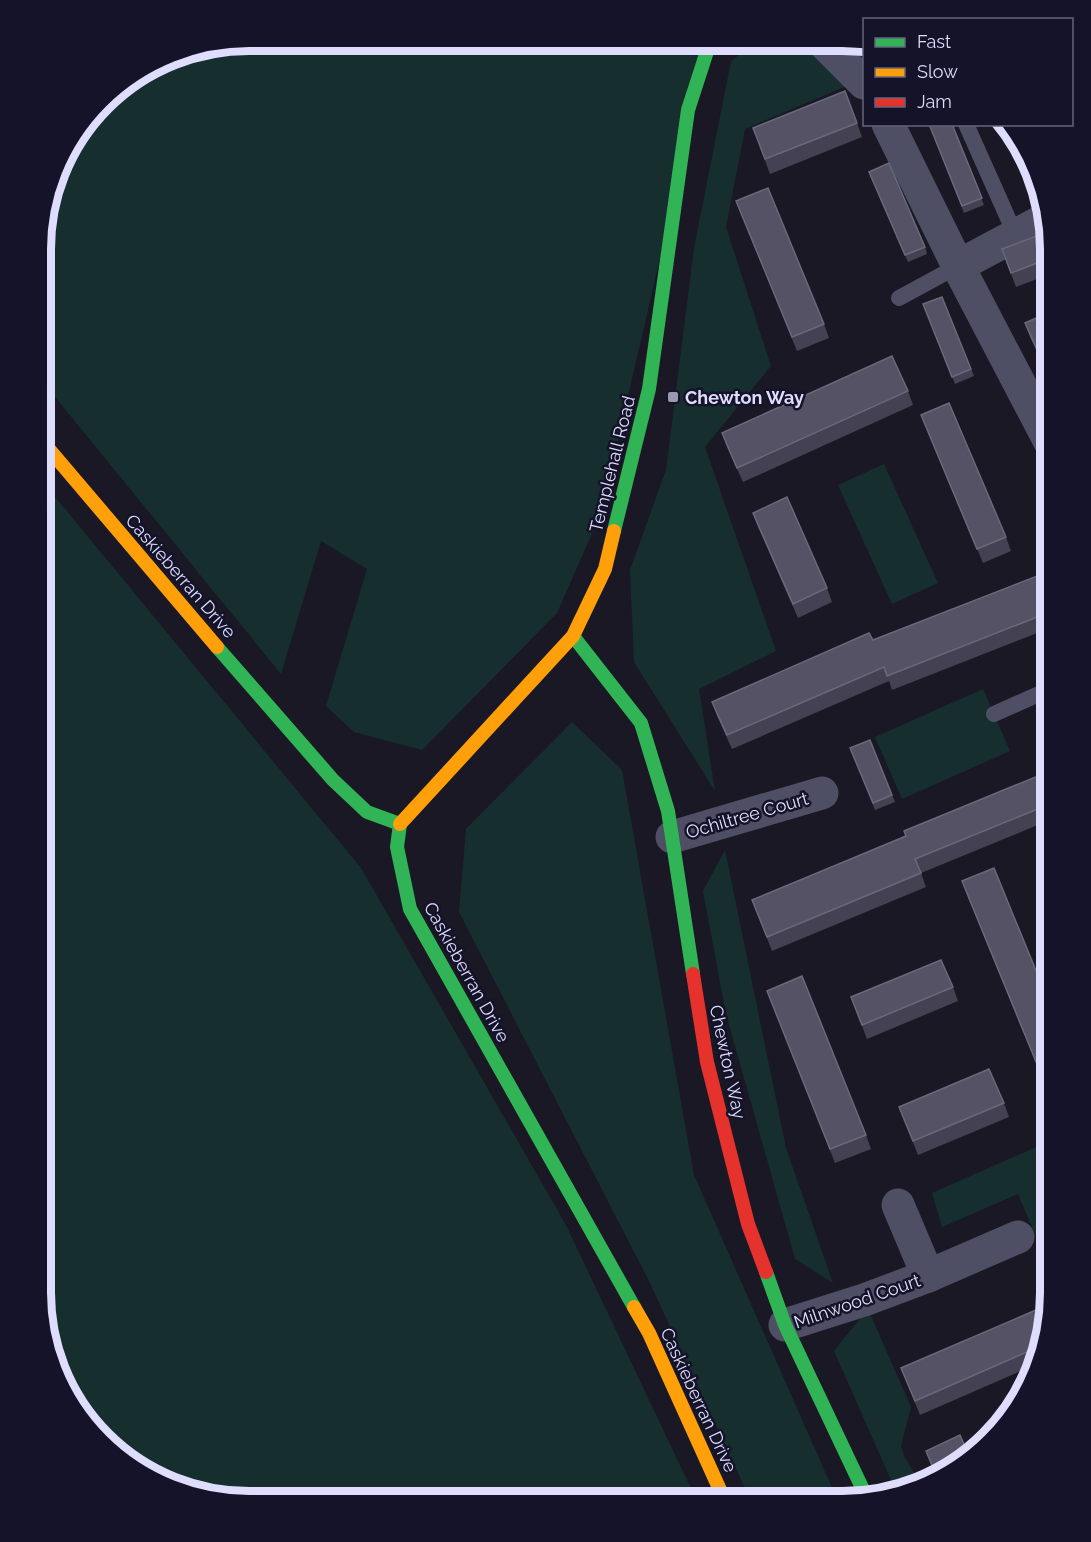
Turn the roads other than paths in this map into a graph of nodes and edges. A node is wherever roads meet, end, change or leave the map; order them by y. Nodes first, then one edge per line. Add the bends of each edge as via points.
1 (707, 51) edge
2 (832, 51) edge
3 (863, 82) edge
4 (889, 126) edge
5 (967, 126) edge
6 (1038, 223) edge
7 (1015, 234) junction
8 (958, 266) junction
9 (899, 298) dead end
10 (1040, 423) edge
11 (51, 452) edge
12 (573, 636) junction
13 (1040, 693) edge
14 (994, 714) dead end
15 (822, 793) dead end
16 (400, 824) junction
17 (672, 837) junction
18 (898, 1205) dead end
19 (1018, 1237) dead end
20 (928, 1276) junction
21 (785, 1325) junction
22 (863, 1489) edge
23 (720, 1491) edge

1 - 12 street, Templehall Road via 688,110 649,389 605,569
2 - 3 street
4 - 8 street
5 - 7 lane
6 - 7 street
7 - 8 street
8 - 9 lane
8 - 10 street
11 - 16 street, Caskieberran Drive via 333,780 367,812
12 - 16 street, Templehall Road
12 - 17 street, Chewton Way via 641,723
13 - 14 lane
15 - 17 street, Ochiltree Court
16 - 23 street, Caskieberran Drive via 397,847 410,909 649,1334
17 - 21 street, Chewton Way via 707,1062 748,1224
18 - 20 street, Milnwood Court
19 - 20 street, Milnwood Court
20 - 21 street, Milnwood Court
21 - 22 street, Chewton Way

